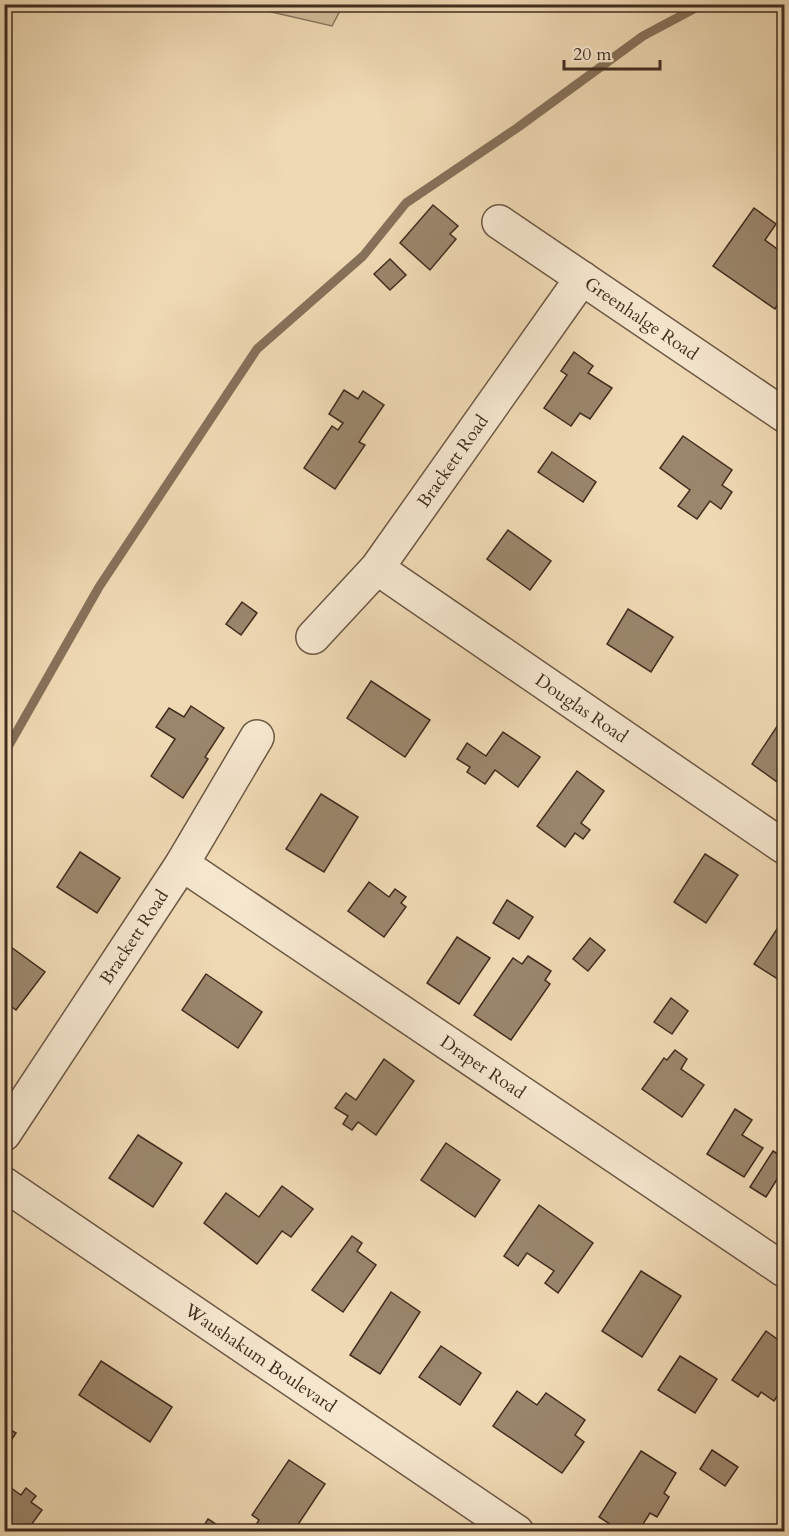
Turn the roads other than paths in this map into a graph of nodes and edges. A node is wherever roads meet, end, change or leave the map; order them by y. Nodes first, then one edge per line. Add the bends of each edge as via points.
1 (499, 222) dead end
2 (582, 278) junction
3 (784, 415) edge
4 (377, 568) junction
5 (313, 637) dead end
6 (257, 737) dead end
7 (784, 847) edge
8 (182, 864) junction
9 (4, 1134) edge
10 (4, 1184) edge
11 (784, 1270) edge
12 (517, 1532) edge

1 - 2 street, Greenhalge Road
2 - 3 street, Greenhalge Road
2 - 4 street, Brackett Road
4 - 5 street, Brackett Road
4 - 7 street, Douglas Road
6 - 8 street, Brackett Road
8 - 9 street, Brackett Road
8 - 11 street, Draper Road
10 - 12 street, Waushakum Boulevard

